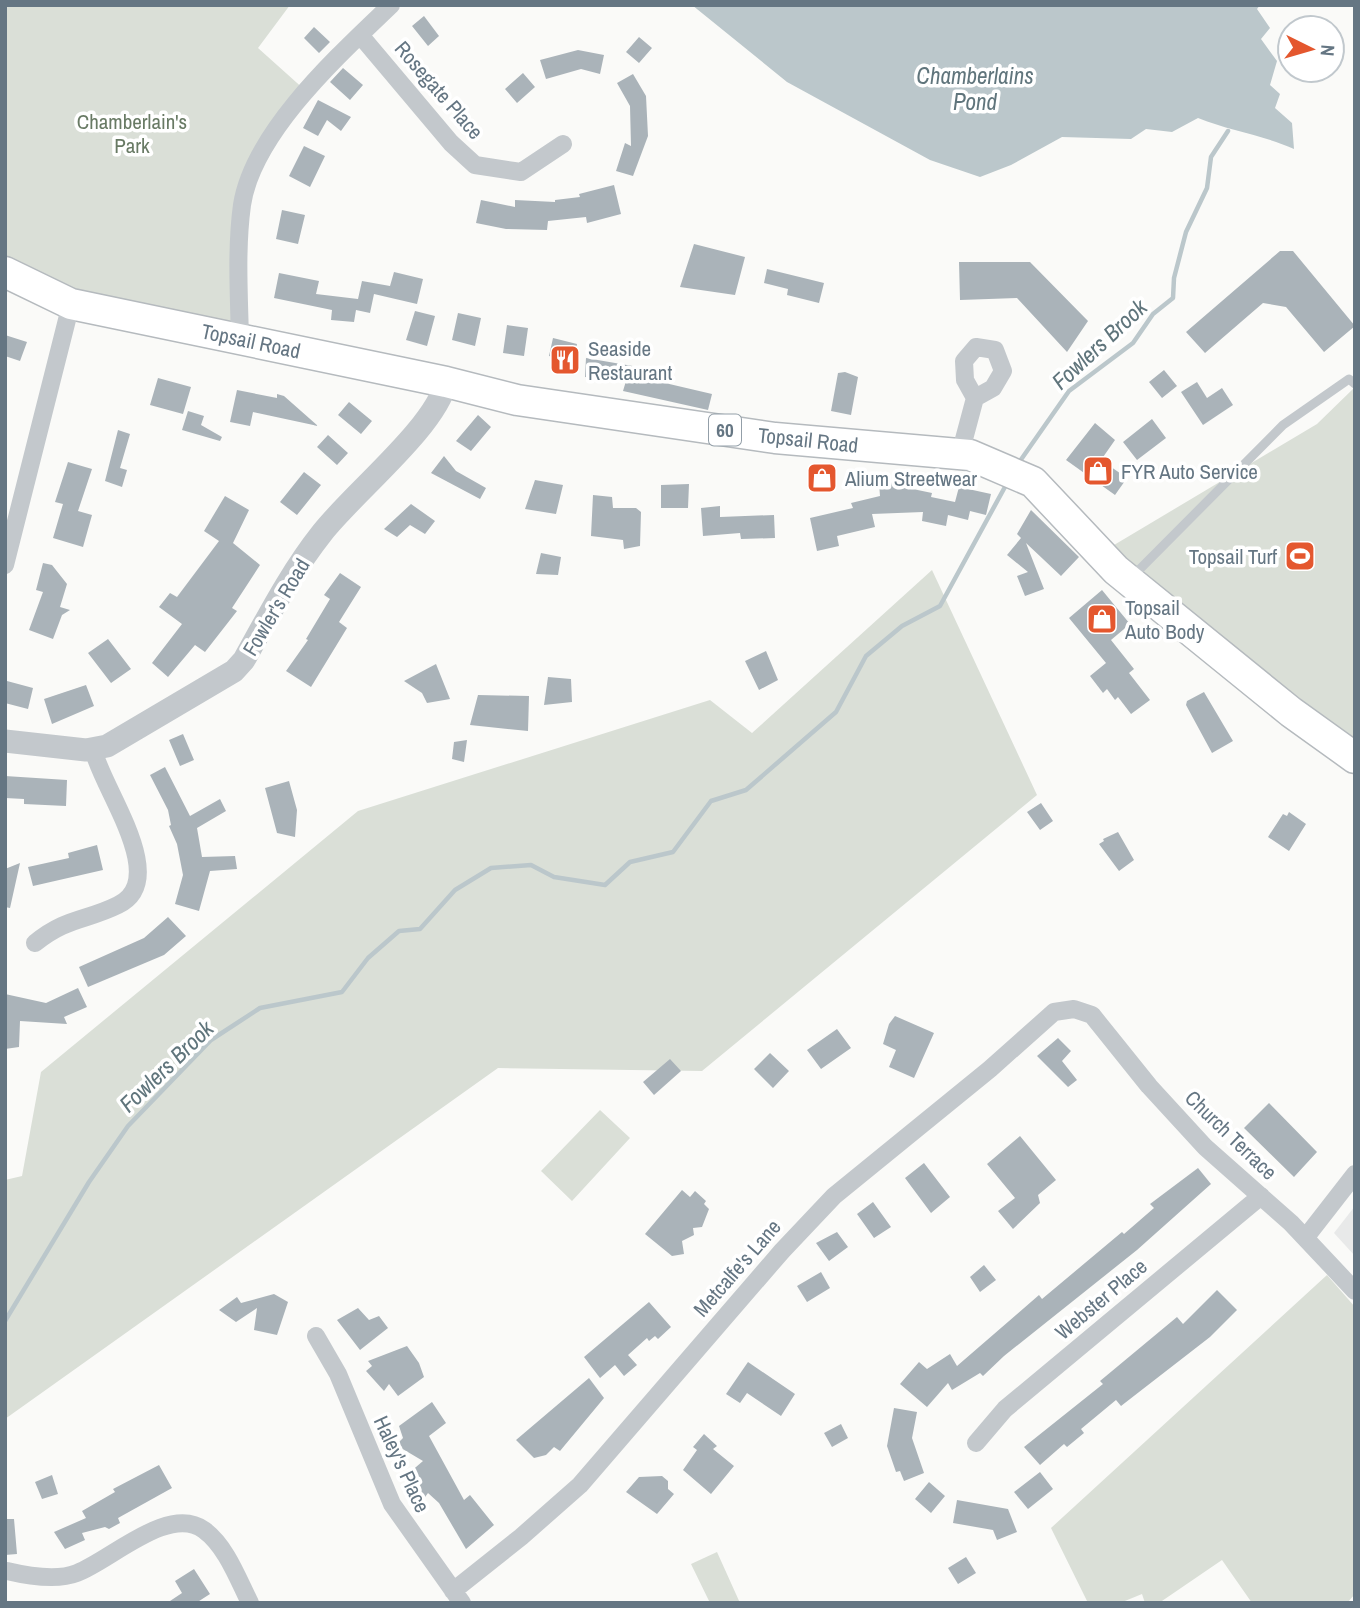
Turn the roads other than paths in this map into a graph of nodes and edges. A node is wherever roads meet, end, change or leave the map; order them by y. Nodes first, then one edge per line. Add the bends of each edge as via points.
1 (391, 5) edge
2 (360, 35) junction
3 (563, 144) dead end
4 (5, 272) edge
5 (71, 304) junction
6 (240, 339) junction
7 (446, 382) junction
8 (1355, 384) edge
9 (975, 398) dead end
10 (960, 454) junction
11 (11, 519) edge
12 (5, 565) edge
13 (1129, 581) junction
14 (5, 741) edge
15 (93, 749) junction
16 (1355, 758) edge
17 (35, 943) dead end
18 (1080, 1009) joint
19 (1355, 1174) edge
20 (1261, 1196) junction
21 (1306, 1237) junction
22 (1355, 1291) edge
23 (316, 1336) dead end
24 (976, 1443) dead end
25 (7, 1571) dead end
26 (457, 1597) edge
27 (250, 1603) edge

1 - 2 street
2 - 3 street, Rosegate Place via 475,165 521,172
2 - 6 street via 266,141 243,202 238,269
4 - 5 main road, Topsail Road / 60
5 - 6 main road, Topsail Road / 60
5 - 11 street
6 - 7 main road, Topsail Road / 60
7 - 10 main road, Topsail Road / 60 via 517,400 775,438
7 - 15 street, Fowler's Road via 433,412 316,540 238,667 117,741
8 - 13 lane via 1349,379 1283,425
9 - 10 street
10 - 13 main road, Topsail Road / 60 via 1033,482
11 - 12 street
13 - 16 main road, Topsail Road / 60
14 - 15 street, Fowler's Road
15 - 17 street via 139,860 139,882 124,902 65,923
18 - 20 street, Church Terrace via 1097,1021 1205,1147
18 - 26 street, Metcalfe's Lane via 1048,1015 990,1069 852,1179 796,1234 580,1485
19 - 21 street
20 - 21 street, Church Terrace
20 - 24 street, Webster Place via 1005,1409
21 - 22 street, Church Terrace
23 - 26 street, Haley's Place via 338,1374 392,1504
25 - 27 street via 70,1575 165,1526 191,1523 213,1538

